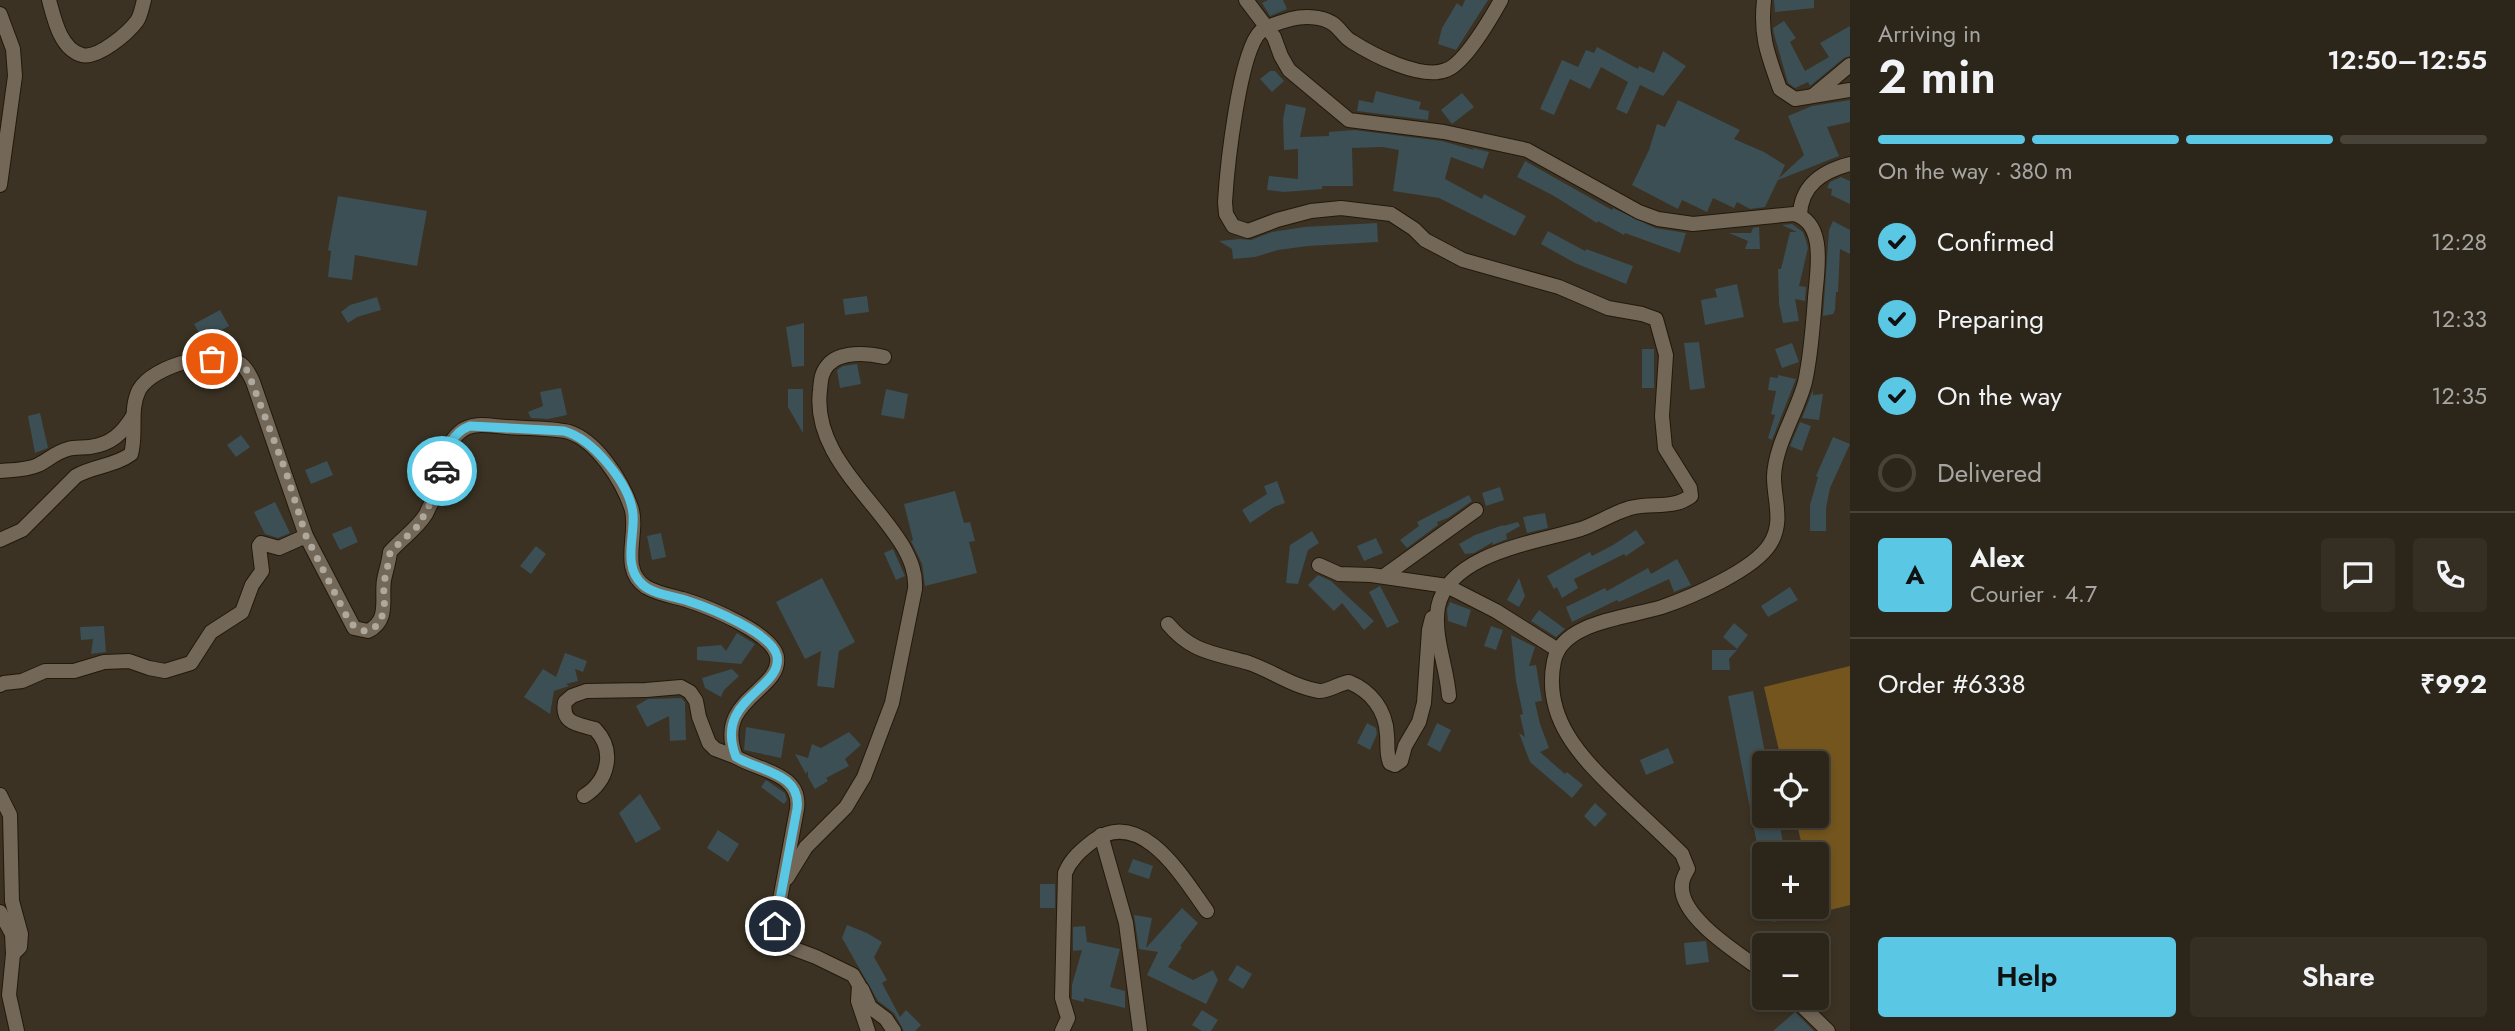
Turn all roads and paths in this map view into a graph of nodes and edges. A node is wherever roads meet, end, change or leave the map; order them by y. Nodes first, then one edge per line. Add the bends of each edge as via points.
1 (49, 0) edge
2 (144, 0) edge
3 (1246, 0) edge
4 (1501, 0) edge
5 (1753, 0) edge
6 (1764, 0) edge
7 (0, 14) edge
8 (1761, 16) junction
9 (1267, 27) junction
10 (1850, 65) edge
11 (1850, 90) edge
12 (1813, 96) junction
13 (1850, 164) edge
14 (0, 184) edge
15 (1800, 215) junction
16 (884, 357) dead end
17 (133, 415) junction
18 (0, 471) edge
19 (1476, 510) dead end
20 (306, 536) junction
21 (0, 540) edge
22 (1319, 565) dead end
23 (1384, 576) junction
24 (1447, 586) junction
25 (1438, 608) junction
26 (1168, 624) dead end
27 (1558, 650) junction
28 (0, 685) edge
29 (1448, 696) dead end
30 (736, 757) junction
31 (0, 795) edge
32 (584, 796) dead end
33 (1101, 835) junction
34 (782, 885) junction
35 (1207, 911) dead end
36 (0, 912) edge
37 (13, 954) junction
38 (1752, 963) edge
39 (859, 985) junction
40 (1806, 1010) edge
41 (17, 1031) edge
42 (868, 1031) edge
43 (894, 1031) edge
44 (1062, 1031) edge
45 (1140, 1031) edge
46 (1828, 1031) edge

1 - 2 street via 57,29 80,55 92,55 114,43 136,21
3 - 9 street
4 - 9 street via 1463,59 1437,72 1378,57 1320,18 1295,18
5 - 8 street
6 - 8 street
7 - 14 street via 13,50 15,76
8 - 12 street via 1763,38 1780,89 1795,99
9 - 15 street via 1289,70 1351,121 1444,132 1527,150 1639,212 1679,224
9 - 24 street via 1246,57 1239,97 1225,202 1233,226 1248,231 1311,211 1341,208 1391,214 1444,252 1559,287 1608,308 1648,316 1659,326 1666,355 1665,448 1691,496 1670,507 1627,509 1580,529 1499,552 1467,567
10 - 12 street
11 - 12 street
13 - 15 street via 1817,178 1805,194
15 - 27 street via 1812,226 1818,250 1814,301 1805,382 1777,456 1778,520 1770,545 1748,566 1684,599 1589,626 1564,640
16 - 34 street via 873,354 832,360 822,372 821,419 845,470 902,545 916,578 915,589 892,704 864,777 846,807 806,847
17 - 18 street via 110,442 69,448 30,467
17 - 20 street via 140,388 160,370 194,359 239,363 253,382
17 - 21 street via 131,454 76,476 22,530
19 - 23 street
20 - 28 street via 279,548 261,543 262,570 242,612 211,632 191,663 165,671 129,661 104,662 74,671 45,671
20 - 30 street via 348,619 354,628 368,631 384,612 390,552 419,525 438,488 447,449 458,433 479,425 573,433 610,465 622,486 633,511 630,559 643,586 711,610 749,628 773,647 777,656 774,670 737,711 732,723
22 - 23 street via 1339,574
23 - 24 street
24 - 25 street
24 - 27 street
25 - 26 street via 1429,630 1422,713 1395,765 1388,757 1382,713 1361,687 1349,682 1322,692 1282,680 1250,664 1195,648
25 - 29 street
27 - 38 street via 1552,677 1554,701 1578,754 1682,854 1688,869 1683,894 1691,910
30 - 32 street via 709,743 696,701 681,687 586,691 565,702 566,718 595,729 606,743 607,755 604,774
30 - 34 street via 779,775 797,794
31 - 37 street via 10,815 12,901 21,934 20,947
33 - 35 street via 1124,832 1152,842
33 - 44 street via 1071,859 1065,873 1062,998 1069,1018
33 - 45 street via 1126,923
34 - 39 street via 775,926 781,940 853,975
36 - 37 street via 12,934
37 - 41 street via 9,995
39 - 42 street via 858,1001
39 - 43 street via 870,1007 886,1018
40 - 46 street

